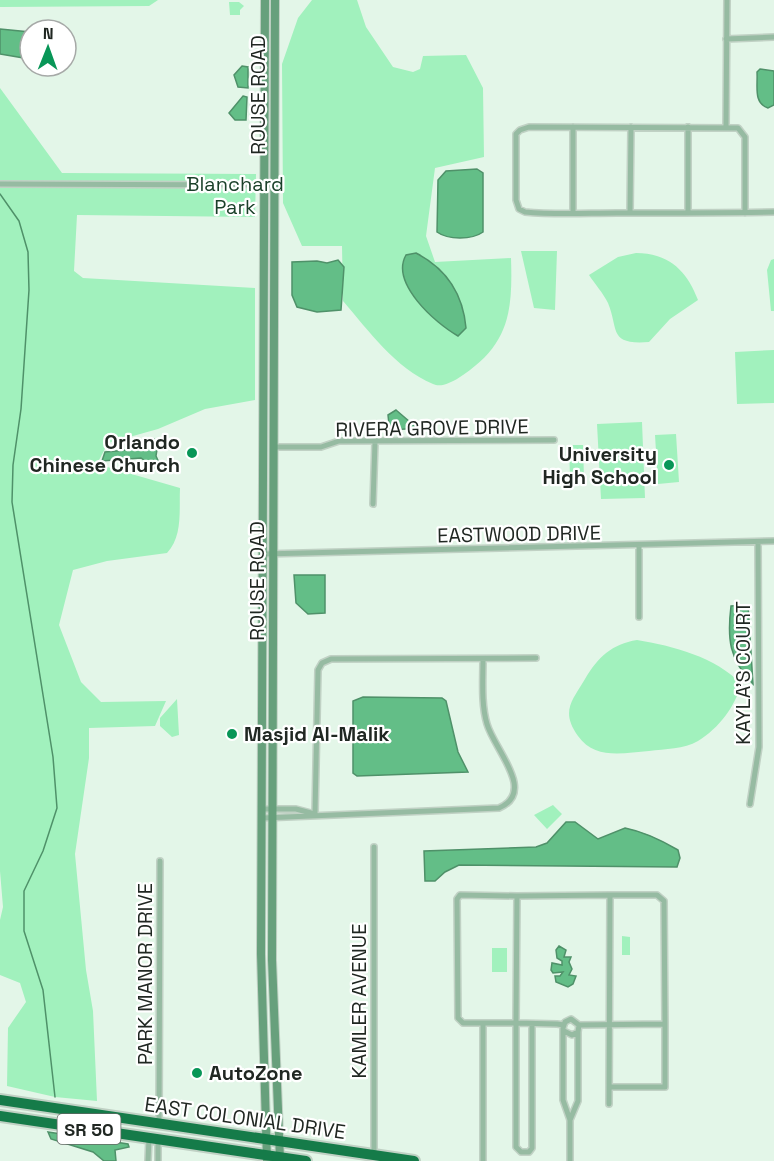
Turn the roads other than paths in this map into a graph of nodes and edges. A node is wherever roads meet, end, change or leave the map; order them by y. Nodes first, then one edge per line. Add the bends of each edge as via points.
1 (265, 0) edge
2 (275, 0) edge
3 (727, 0) edge
4 (774, 37) edge
5 (726, 39) junction
6 (573, 127) junction
7 (631, 127) junction
8 (688, 127) junction
9 (726, 127) junction
10 (0, 184) edge
11 (264, 185) junction
12 (275, 185) junction
13 (774, 212) edge
14 (573, 213) junction
15 (630, 213) junction
16 (688, 213) junction
17 (745, 213) junction
18 (554, 440) dead end
19 (375, 442) junction
20 (274, 447) junction
21 (374, 504) dead end
22 (774, 541) edge
23 (758, 542) junction
24 (639, 546) junction
25 (264, 554) junction
26 (274, 554) junction
27 (639, 617) dead end
28 (483, 658) junction
29 (536, 658) dead end
30 (750, 804) dead end
31 (296, 809) junction
32 (273, 813) junction
33 (263, 814) junction
34 (315, 814) junction
35 (296, 817) junction
36 (374, 847) dead end
37 (160, 861) dead end
38 (610, 895) junction
39 (517, 896) junction
40 (483, 1023) junction
41 (516, 1023) junction
42 (532, 1024) junction
43 (610, 1024) junction
44 (665, 1024) junction
45 (564, 1028) junction
46 (579, 1029) junction
47 (609, 1087) junction
48 (0, 1100) edge
49 (609, 1104) dead end
50 (51, 1107) junction
51 (0, 1116) edge
52 (25, 1120) junction
53 (570, 1120) junction
54 (159, 1123) junction
55 (153, 1139) junction
56 (267, 1139) junction
57 (279, 1141) junction
58 (374, 1155) junction
59 (267, 1158) edge
60 (280, 1159) edge
61 (148, 1161) edge
62 (158, 1161) edge
63 (306, 1161) edge
64 (414, 1161) edge
65 (483, 1161) edge
66 (570, 1161) edge

1 - 11 street, ROUSE ROAD
2 - 12 street, ROUSE ROAD
3 - 5 street
4 - 5 street
5 - 9 street
6 - 7 street
6 - 14 street
6 - 14 street via 523,128 516,134 515,196 519,209 528,213
7 - 8 street
7 - 15 street
8 - 9 street
8 - 16 street
9 - 17 street via 738,128 745,136
10 - 11 street
11 - 12 street
11 - 25 street, ROUSE ROAD
12 - 20 street, ROUSE ROAD
13 - 17 street
14 - 15 street
15 - 16 street
16 - 17 street
18 - 19 street, RIVERA GROVE DRIVE
19 - 20 street, RIVERA GROVE DRIVE
19 - 21 street
20 - 26 street, ROUSE ROAD
22 - 23 street, EASTWOOD DRIVE
23 - 24 street, EASTWOOD DRIVE
23 - 30 street, KAYLA'S COURT via 759,747
24 - 26 street, EASTWOOD DRIVE
24 - 27 street
25 - 26 street, EASTWOOD DRIVE
25 - 33 street, ROUSE ROAD
26 - 32 street, ROUSE ROAD
28 - 29 street
28 - 34 street via 332,659 322,663 318,670
28 - 34 street via 487,723 515,782 509,804 499,808
31 - 32 street
31 - 34 street
31 - 35 street
32 - 33 street
32 - 35 street
32 - 57 street, ROUSE ROAD via 272,960
33 - 56 street, ROUSE ROAD via 261,997
34 - 35 street
36 - 58 street, KAMLER AVENUE
37 - 54 street, PARK MANOR DRIVE
38 - 39 street
38 - 43 street
38 - 44 street via 657,895 664,901
39 - 40 street via 458,899 458,1018 463,1023
39 - 41 street
40 - 41 street
40 - 65 street
41 - 42 street
41 - 42 street via 516,1147 521,1152 532,1148
42 - 45 street
43 - 44 street
43 - 46 street
43 - 47 street
44 - 47 street via 665,1087
45 - 46 street via 569,1035
45 - 46 street via 571,1019
45 - 53 street via 563,1100
46 - 53 street via 578,1101
47 - 49 street
48 - 50 highway, EAST COLONIAL DRIVE / SR 50
50 - 52 highway via 31,1113
50 - 54 highway, EAST COLONIAL DRIVE / SR 50
51 - 52 highway, EAST COLONIAL DRIVE / SR 50
52 - 55 highway, EAST COLONIAL DRIVE / SR 50
53 - 66 street
54 - 56 highway, EAST COLONIAL DRIVE / SR 50
55 - 59 highway, EAST COLONIAL DRIVE / SR 50
55 - 61 street
55 - 62 street
56 - 57 highway, EAST COLONIAL DRIVE / SR 50
56 - 59 street, ROUSE ROAD
57 - 58 highway, EAST COLONIAL DRIVE / SR 50
57 - 60 street, ROUSE ROAD
58 - 64 highway, EAST COLONIAL DRIVE / SR 50
59 - 60 highway, EAST COLONIAL DRIVE / SR 50
60 - 63 highway, EAST COLONIAL DRIVE / SR 50

